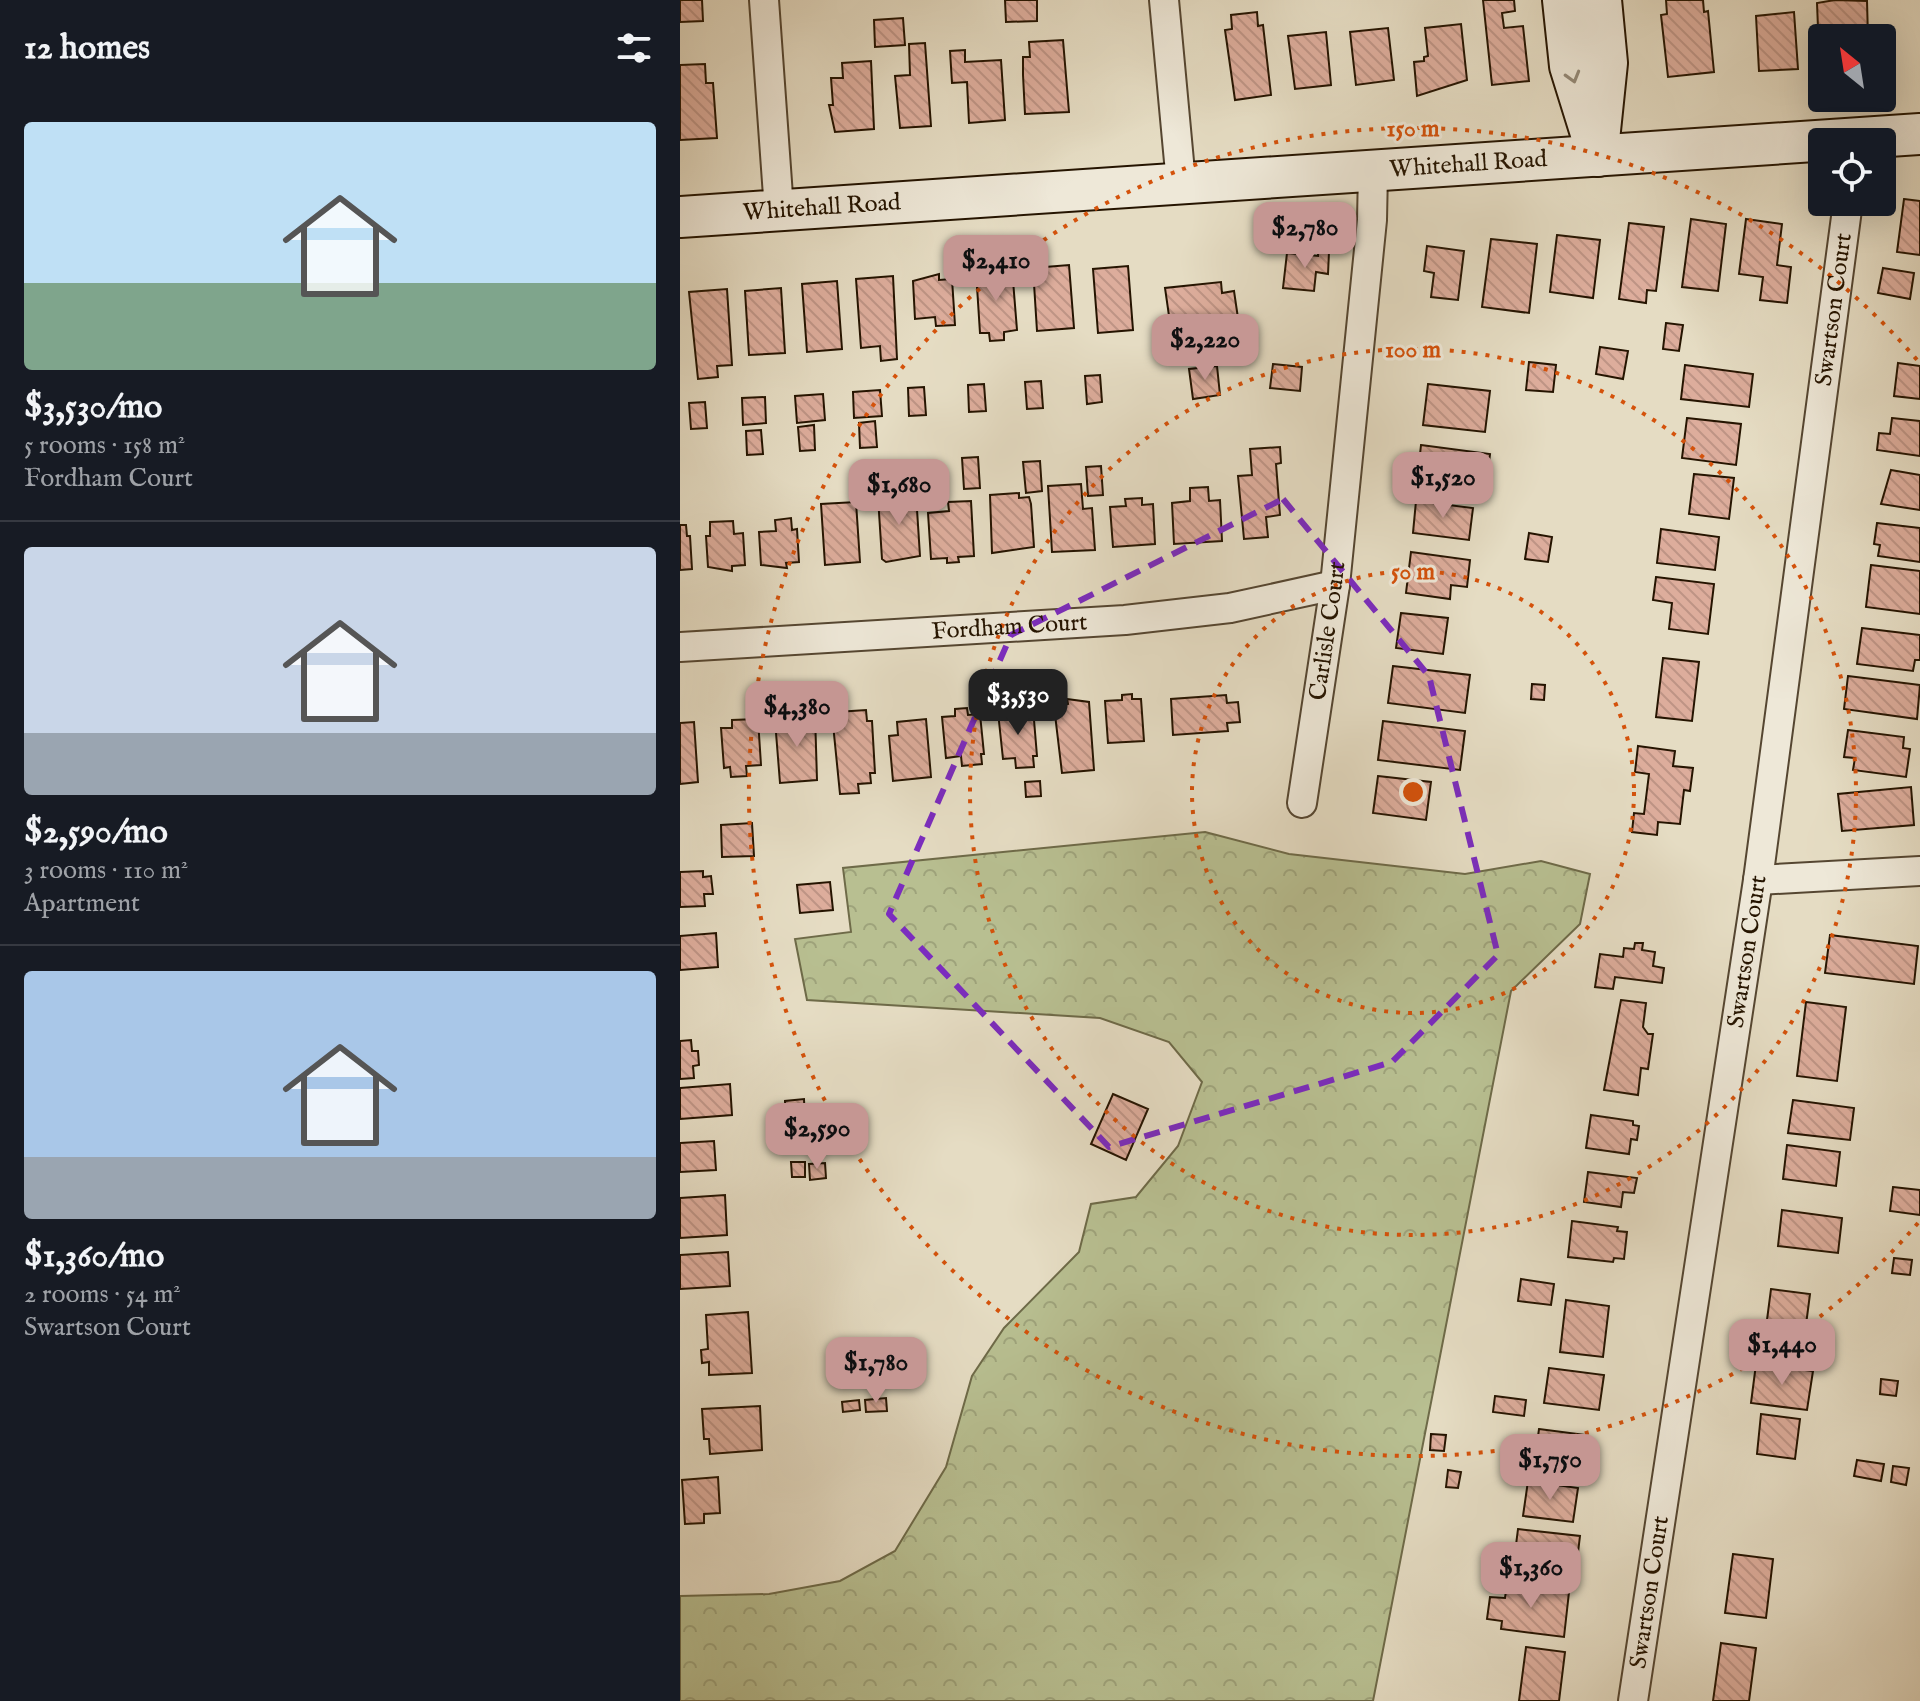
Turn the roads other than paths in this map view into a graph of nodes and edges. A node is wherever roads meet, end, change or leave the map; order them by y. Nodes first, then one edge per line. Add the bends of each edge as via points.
1 (764, 0) edge
2 (1164, 0) edge
3 (1563, 0) edge
4 (1601, 0) edge
5 (1920, 134) edge
6 (1896, 136) edge
7 (1808, 143) edge
8 (1598, 156) junction
9 (1373, 171) junction
10 (1181, 183) junction
11 (779, 210) junction
12 (1846, 216) edge
13 (680, 217) edge
14 (1335, 585) junction
15 (680, 647) edge
16 (1302, 803) dead end
17 (1920, 871) edge
18 (1758, 880) junction
19 (1633, 1701) edge

1 - 11 street
2 - 10 street
3 -> 8 street via 1570,66
4 - 8 street via 1607,63
5 - 6 street, Whitehall Road
7 - 8 street, Whitehall Road
8 - 9 street, Whitehall Road
9 - 10 street, Whitehall Road
9 - 14 street, Carlisle Court
10 - 11 street, Whitehall Road
11 - 13 street, Whitehall Road
12 - 18 street, Swartson Court
14 - 15 street, Fordham Court via 1230,608 1125,620
14 - 16 street, Carlisle Court
17 - 18 street
18 - 19 street, Swartson Court

